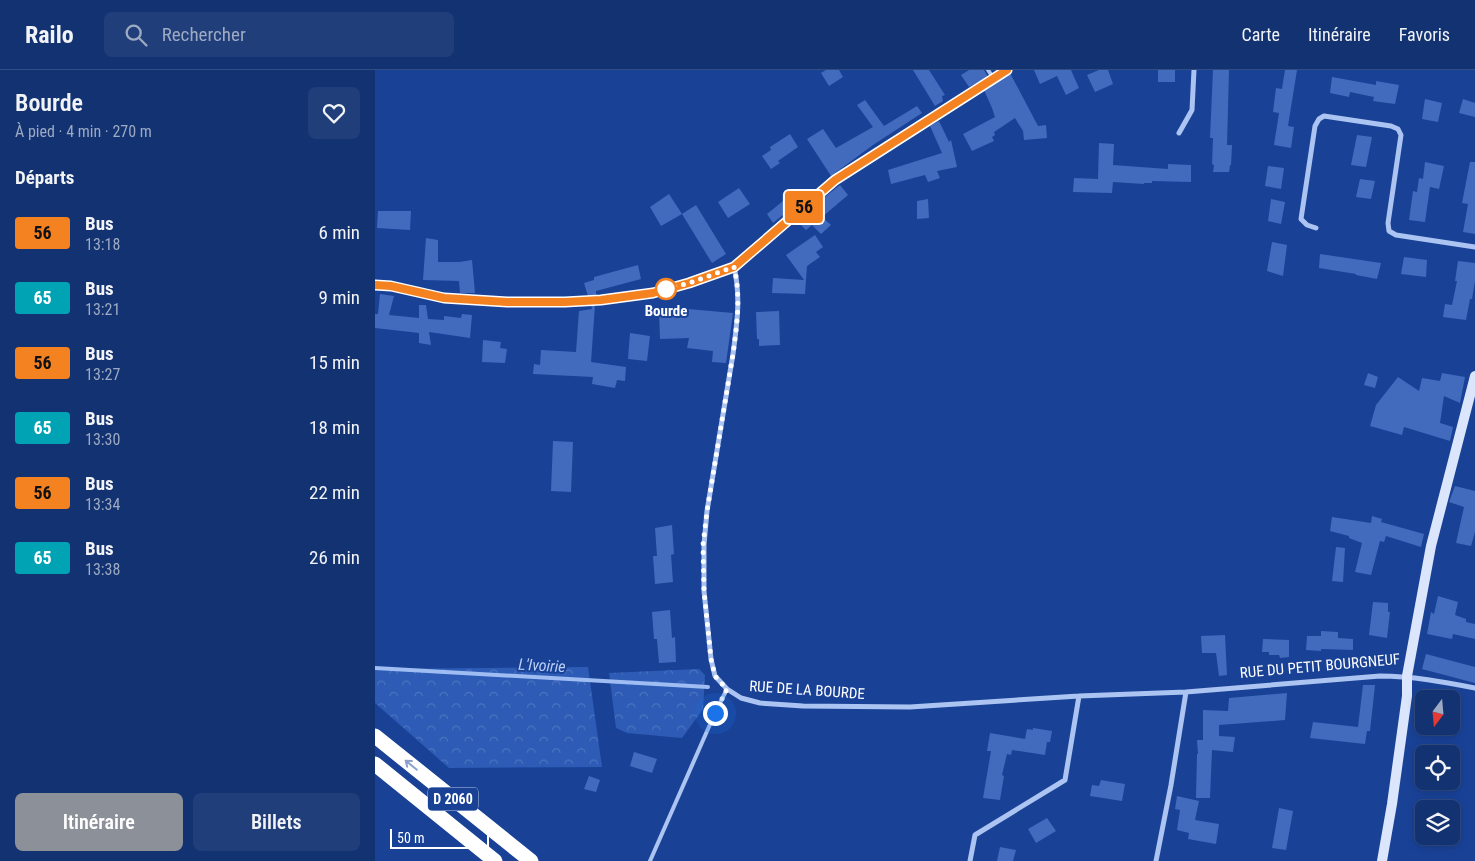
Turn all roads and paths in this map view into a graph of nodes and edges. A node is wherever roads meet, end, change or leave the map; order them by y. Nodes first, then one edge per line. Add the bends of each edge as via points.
1 (988, 70) edge
2 (1007, 70) edge
3 (1194, 70) edge
4 (994, 79) junction
5 (1179, 133) dead end
6 (1316, 228) dead end
7 (1475, 247) edge
8 (734, 267) junction
9 (375, 286) edge
10 (1475, 376) edge
11 (1407, 676) junction
12 (1475, 688) edge
13 (727, 689) junction
14 (1186, 692) junction
15 (1079, 696) junction
16 (375, 736) edge
17 (375, 764) edge
18 (495, 861) edge
19 (531, 861) edge
20 (649, 861) edge
21 (970, 861) edge
22 (1156, 861) edge
23 (1382, 861) edge

1 - 4 lane
2 - 4 street
3 - 5 street via 1191,110
4 - 8 street via 835,180
6 - 7 street via 1301,219 1315,126 1324,116 1398,129 1401,135 1389,231 1396,235
8 - 9 street via 653,293 565,302 444,298 391,286
8 - 13 street, RUE DE LA BOURDE via 738,295 733,354 703,545 711,659 715,676
10 - 11 street, RUE DU PETIT BOURGNEUF via 1431,546
11 - 12 street
11 - 14 street, RUE DU PETIT BOURGNEUF
11 - 23 street via 1407,696
13 - 15 street, RUE DE LA BOURDE via 741,698 760,702 850,707 910,707
13 - 20 lane
14 - 15 street, RUE DU PETIT BOURGNEUF
14 - 22 street
15 - 21 street via 1065,780 975,836
19 -> 16 highway, D 2060
17 - 18 highway, D 2060

